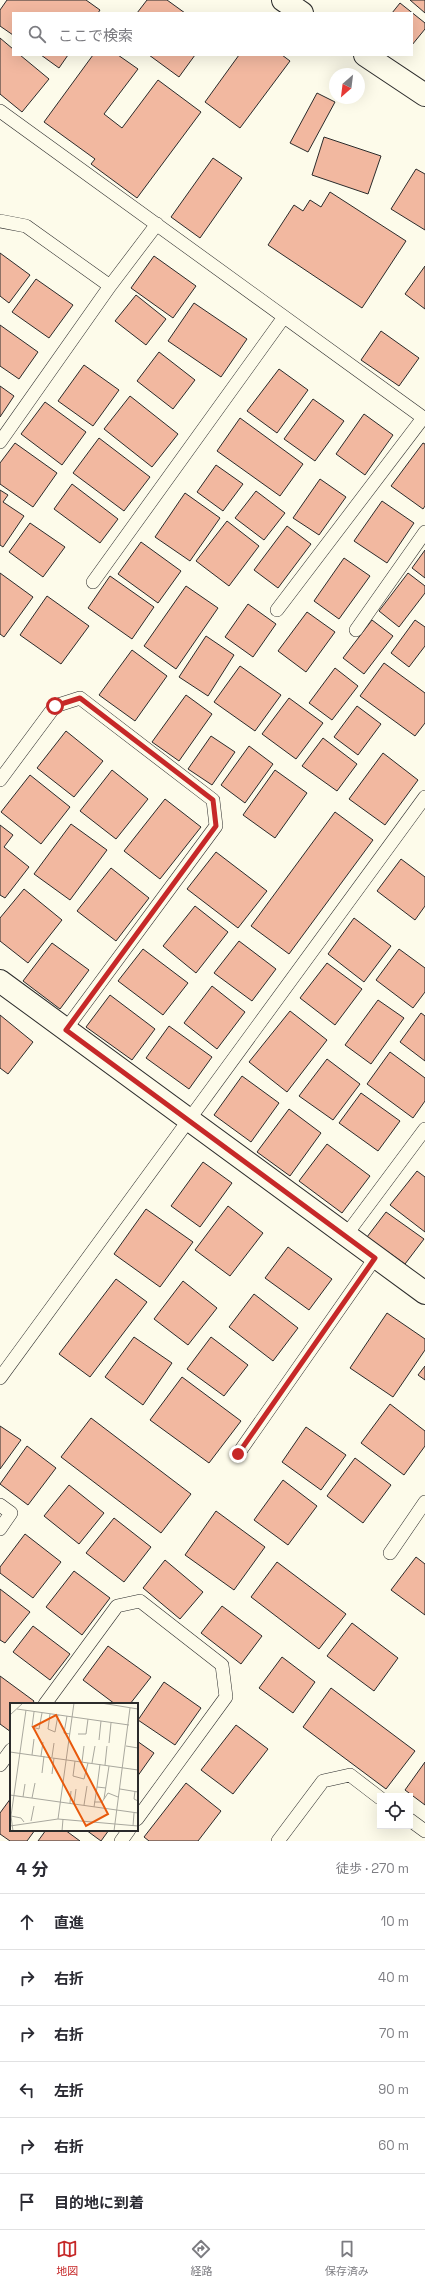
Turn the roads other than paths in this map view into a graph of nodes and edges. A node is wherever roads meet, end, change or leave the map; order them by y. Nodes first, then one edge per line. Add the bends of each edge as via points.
1 (283, 0) edge
2 (301, 12) edge
3 (366, 56) edge
4 (425, 95) edge
5 (0, 111) edge
6 (0, 221) edge
7 (157, 224) junction
8 (110, 286) junction
9 (284, 317) junction
10 (424, 418) edge
11 (0, 442) edge
12 (425, 532) edge
13 (93, 582) dead end
14 (277, 610) dead end
15 (356, 630) dead end
16 (0, 780) edge
17 (425, 797) edge
18 (0, 981) edge
19 (66, 1030) junction
20 (188, 1119) junction
21 (425, 1129) edge
22 (346, 1235) junction
23 (375, 1258) junction
24 (425, 1294) edge
25 (0, 1378) edge
26 (238, 1454) dead end
27 (425, 1502) edge
28 (0, 1505) edge
29 (0, 1529) edge
30 (390, 1553) dead end
31 (46, 1703) edge
32 (10, 1751) edge
33 (0, 1765) edge
34 (377, 1796) edge
35 (138, 1818) edge
36 (413, 1822) edge
37 (128, 1831) edge
38 (425, 1831) edge
39 (121, 1841) edge
40 (278, 1841) edge

1 - 2 street
3 - 4 street
5 - 7 lane
6 - 8 lane via 26,226
7 - 8 lane
7 - 9 lane
8 - 11 lane
9 - 10 lane
9 - 13 lane
10 - 14 lane
12 - 15 lane
16 - 19 lane via 55,706 80,698 213,800 216,826
17 - 20 lane
18 - 19 street
19 - 20 street
20 - 22 street
20 - 25 lane
21 - 22 lane
22 - 23 street
23 - 24 street
23 - 26 lane
27 - 30 lane
28 - 29 lane via 11,1514
31 - 35 lane via 117,1606 140,1602 222,1665 226,1697
32 - 33 lane
34 - 40 lane via 350,1775 323,1781
36 - 38 lane
37 - 39 lane

